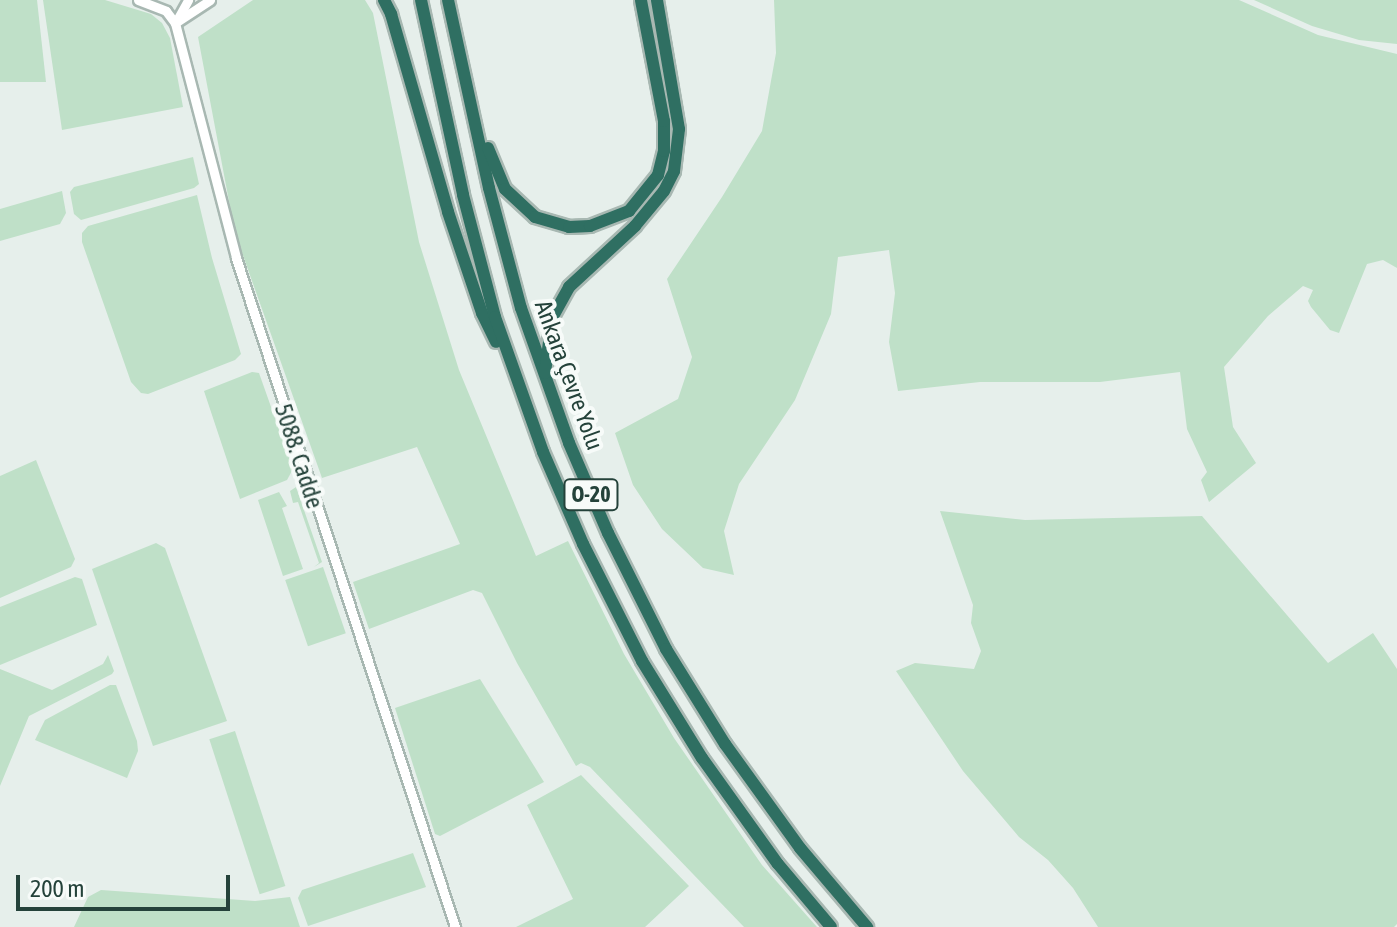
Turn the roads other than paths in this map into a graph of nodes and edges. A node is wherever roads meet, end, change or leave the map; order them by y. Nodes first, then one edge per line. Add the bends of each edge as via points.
1 (138, 0) edge
2 (188, 0) edge
3 (210, 0) edge
4 (384, 0) edge
5 (421, 0) edge
6 (448, 0) edge
7 (641, 0) edge
8 (657, 0) edge
9 (175, 23) junction
10 (464, 73) junction
11 (545, 376) junction
12 (520, 392) junction
13 (455, 927) edge
14 (831, 927) edge
15 (867, 927) edge

1 - 9 street via 166,11
2 - 9 street
3 - 9 street
4 - 12 highway via 482,313
5 - 12 highway, Ankara Çevre Yolu / O-20 via 475,245
6 - 10 highway, Ankara Çevre Yolu / O-20
7 - 10 highway via 664,121 664,151 658,175 645,194 612,220 569,227 535,217 520,205 494,168
8 - 11 highway via 679,129 674,171 643,218 564,295 552,318
9 - 13 street, 5088. Cadde via 244,285
10 - 11 highway, Ankara Çevre Yolu / O-20 via 513,280
11 - 15 highway, Ankara Çevre Yolu / O-20 via 608,533 666,649 753,785
12 - 14 highway, Ankara Çevre Yolu / O-20 via 583,544 642,661 729,798

